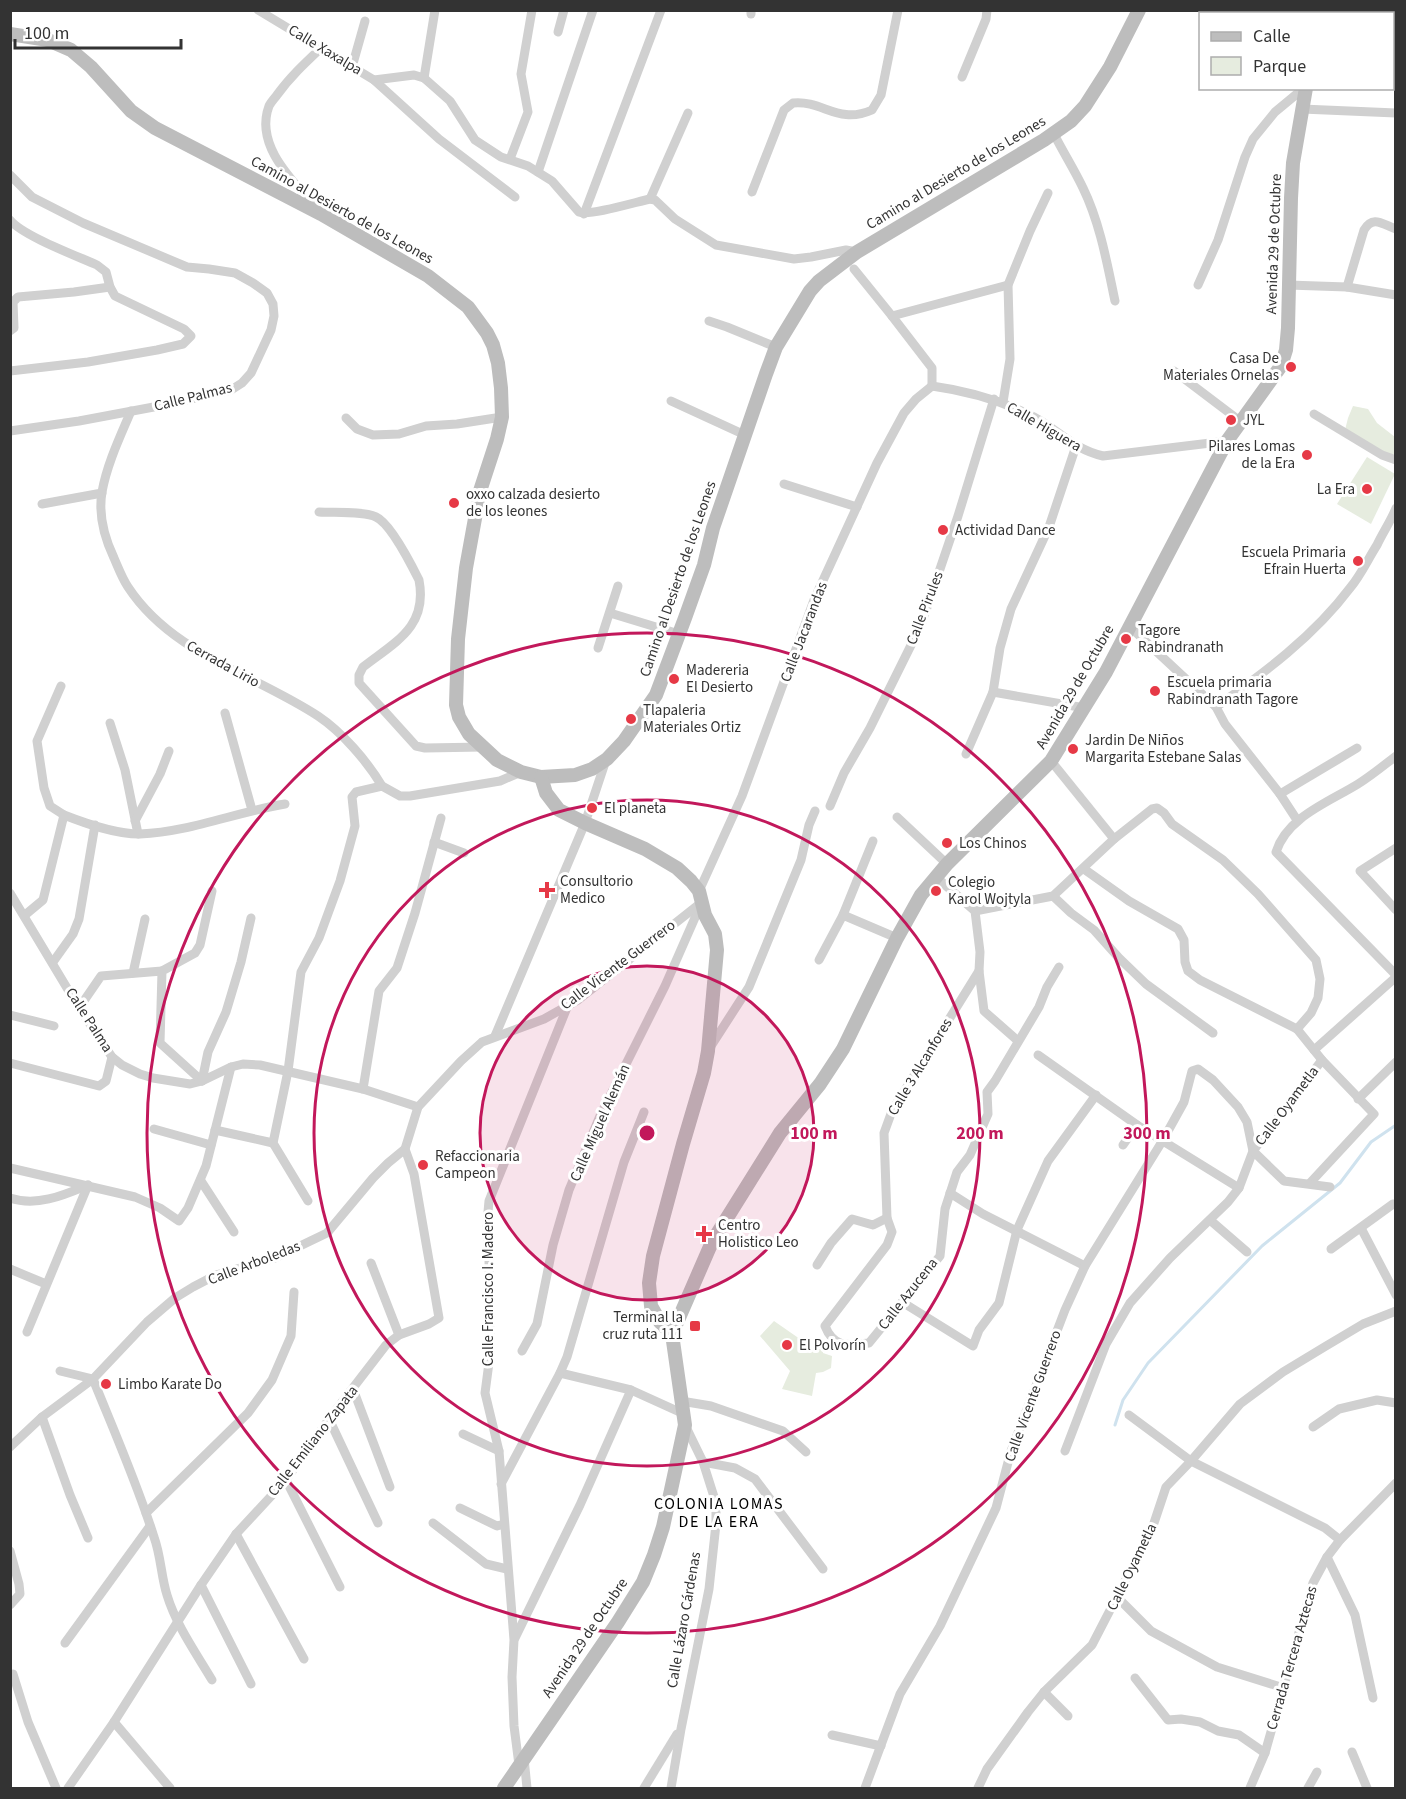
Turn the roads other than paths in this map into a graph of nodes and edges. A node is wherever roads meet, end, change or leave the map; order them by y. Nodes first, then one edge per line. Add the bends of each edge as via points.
1 (258, 10) edge
2 (435, 10) edge
3 (532, 10) edge
4 (564, 10) edge
5 (593, 10) edge
6 (662, 10) edge
7 (898, 10) edge
8 (987, 10) edge
9 (1139, 10) edge
10 (365, 21) dead end
11 (558, 32) dead end
12 (10, 34) edge
13 (321, 48) junction
14 (352, 67) junction
15 (962, 77) dead end
16 (424, 78) junction
17 (374, 80) junction
18 (1302, 90) edge
19 (1304, 90) edge
20 (1302, 109) junction
21 (688, 113) dead end
22 (1395, 113) edge
23 (1054, 134) junction
24 (510, 159) junction
25 (538, 172) junction
26 (10, 175) edge
27 (752, 192) dead end
28 (1048, 193) dead end
29 (515, 197) dead end
30 (650, 199) junction
31 (321, 214) junction
32 (584, 214) junction
33 (10, 220) edge
34 (1395, 229) edge
35 (857, 252) junction
36 (854, 269) dead end
37 (1008, 285) junction
38 (1197, 285) dead end
39 (1288, 285) junction
40 (110, 287) junction
41 (1347, 287) junction
42 (1395, 295) edge
43 (1115, 301) dead end
44 (892, 316) junction
45 (709, 321) dead end
46 (10, 331) edge
47 (776, 347) junction
48 (10, 371) edge
49 (1174, 371) dead end
50 (932, 386) junction
51 (671, 401) dead end
52 (998, 401) junction
53 (131, 411) junction
54 (1314, 414) dead end
55 (502, 417) junction
56 (346, 418) dead end
57 (1240, 422) junction
58 (10, 431) edge
59 (745, 435) junction
60 (1227, 441) junction
61 (1076, 446) junction
62 (1395, 460) edge
63 (784, 484) dead end
64 (102, 493) junction
65 (42, 504) dead end
66 (857, 507) junction
67 (1395, 508) edge
68 (319, 512) dead end
69 (618, 586) dead end
70 (610, 613) junction
71 (1129, 626) junction
72 (679, 634) junction
73 (598, 648) dead end
74 (61, 686) dead end
75 (993, 692) junction
76 (1216, 707) junction
77 (1084, 708) junction
78 (225, 712) dead end
79 (110, 723) dead end
80 (483, 747) junction
81 (1357, 748) dead end
82 (169, 751) dead end
83 (966, 754) dead end
84 (1395, 756) edge
85 (607, 759) junction
86 (1051, 761) junction
87 (521, 772) junction
88 (541, 777) junction
89 (382, 786) junction
90 (1280, 794) junction
91 (285, 804) dead end
92 (830, 806) dead end
93 (252, 810) junction
94 (814, 811) dead end
95 (64, 815) junction
96 (897, 817) dead end
97 (441, 818) dead end
98 (1297, 820) junction
99 (135, 821) junction
100 (585, 823) junction
101 (95, 825) junction
102 (138, 834) junction
103 (1114, 839) junction
104 (873, 841) dead end
105 (434, 842) junction
106 (1395, 848) edge
107 (464, 853) dead end
108 (947, 864) junction
109 (1084, 869) junction
110 (936, 876) junction
111 (212, 891) dead end
112 (10, 893) edge
113 (1053, 896) junction
114 (700, 897) junction
115 (1395, 910) edge
116 (975, 911) junction
117 (25, 915) junction
118 (843, 915) junction
119 (251, 918) dead end
120 (145, 919) dead end
121 (897, 938) junction
122 (819, 960) dead end
123 (53, 962) junction
124 (1059, 967) dead end
125 (162, 971) junction
126 (979, 971) junction
127 (134, 973) junction
128 (1395, 976) edge
129 (568, 1005) junction
130 (79, 1008) junction
131 (10, 1015) edge
132 (54, 1026) dead end
133 (1297, 1029) junction
134 (1213, 1034) dead end
135 (495, 1036) junction
136 (1018, 1041) junction
137 (1314, 1050) junction
138 (708, 1051) junction
139 (1038, 1055) dead end
140 (112, 1057) junction
141 (1322, 1060) junction
142 (1395, 1062) edge
143 (10, 1063) edge
144 (231, 1067) junction
145 (288, 1071) junction
146 (202, 1082) junction
147 (363, 1089) junction
148 (1096, 1095) junction
149 (1358, 1099) junction
150 (418, 1107) junction
151 (644, 1112) dead end
152 (1137, 1125) junction
153 (154, 1129) dead end
154 (215, 1130) junction
155 (1163, 1140) junction
156 (273, 1143) junction
157 (1124, 1144) dead end
158 (211, 1145) junction
159 (405, 1149) junction
160 (1253, 1151) junction
161 (10, 1168) edge
162 (201, 1180) junction
163 (1310, 1183) junction
164 (88, 1185) junction
165 (1330, 1187) dead end
166 (1239, 1188) junction
167 (950, 1193) junction
168 (10, 1198) edge
169 (308, 1201) dead end
170 (1393, 1204) dead end
171 (887, 1218) junction
172 (1210, 1220) junction
173 (1361, 1228) junction
174 (1017, 1230) junction
175 (234, 1232) dead end
176 (1331, 1249) dead end
177 (1247, 1252) dead end
178 (371, 1263) dead end
179 (817, 1265) dead end
180 (1085, 1266) junction
181 (10, 1269) edge
182 (46, 1284) junction
183 (294, 1293) dead end
184 (1395, 1295) edge
185 (902, 1302) junction
186 (1395, 1311) edge
187 (825, 1326) joint
188 (27, 1332) dead end
189 (672, 1334) junction
190 (399, 1335) junction
191 (522, 1351) dead end
192 (60, 1371) dead end
193 (560, 1373) junction
194 (93, 1379) junction
195 (353, 1389) junction
196 (631, 1389) junction
197 (1395, 1402) edge
198 (684, 1413) junction
199 (1129, 1415) dead end
200 (42, 1417) junction
201 (329, 1419) junction
202 (1313, 1427) dead end
203 (463, 1434) dead end
204 (10, 1447) edge
205 (499, 1451) junction
206 (1065, 1451) dead end
207 (806, 1452) dead end
208 (1191, 1461) junction
209 (703, 1462) junction
210 (285, 1480) junction
211 (1395, 1483) edge
212 (501, 1484) junction
213 (390, 1487) dead end
214 (460, 1508) dead end
215 (146, 1514) junction
216 (378, 1523) dead end
217 (434, 1523) dead end
218 (504, 1524) junction
219 (150, 1526) junction
220 (236, 1534) junction
221 (88, 1538) dead end
222 (1340, 1540) junction
223 (10, 1551) edge
224 (1327, 1557) junction
225 (13, 1568) edge
226 (507, 1569) junction
227 (823, 1569) dead end
228 (201, 1585) junction
229 (340, 1587) dead end
230 (1118, 1598) junction
231 (10, 1605) edge
232 (178, 1623) junction
233 (514, 1640) junction
234 (65, 1643) dead end
235 (304, 1659) dead end
236 (13, 1674) dead end
237 (1135, 1678) dead end
238 (212, 1680) dead end
239 (251, 1684) dead end
240 (1284, 1688) junction
241 (1044, 1692) junction
242 (1373, 1698) dead end
243 (1068, 1716) dead end
244 (114, 1722) junction
245 (681, 1729) junction
246 (831, 1735) dead end
247 (881, 1746) junction
248 (1352, 1752) dead end
249 (1265, 1753) junction
250 (521, 1762) junction
251 (1317, 1772) dead end
252 (56, 1788) edge
253 (68, 1788) edge
254 (170, 1788) edge
255 (504, 1788) edge
256 (527, 1788) edge
257 (644, 1788) edge
258 (674, 1788) edge
259 (865, 1788) edge
260 (978, 1788) edge
261 (1250, 1788) edge
262 (1308, 1788) edge
263 (1367, 1788) edge

1 - 13 street, Calle Xaxalpa
2 - 16 street
3 - 24 street via 520,74 528,112
4 - 11 street
5 - 25 street
6 - 32 street
7 - 27 street via 881,96 872,110 855,116 805,103 789,105
8 - 15 street
9 - 23 street, Camino al Desierto de los Leones via 1085,106
10 - 14 street
12 - 31 street, Camino al Desierto de los Leones via 48,40 71,50 92,66 131,111 155,128
13 - 14 street, Calle Xaxalpa
13 - 31 street via 291,76 269,105 266,128 270,148
14 - 17 street, Calle Xaxalpa
16 - 17 street, Calle Xaxalpa via 414,75
16 - 24 street via 450,101 475,140
17 - 29 street via 439,139
18 - 38 street via 1275,112 1253,139 1218,240
19 - 20 street, Avenida 29 de Octubre
20 - 22 street
20 - 39 street, Avenida 29 de Octubre via 1293,163
21 - 30 street
23 - 35 street, Camino al Desierto de los Leones
23 - 43 street via 1095,217
24 - 25 street
25 - 32 street
26 - 53 street, Calle Palmas via 32,197 83,223 187,267 235,273 267,293 273,304 271,330 251,374 242,383 210,396
28 - 37 street
30 - 32 street
30 - 35 street via 716,245 794,259 846,250
31 - 55 street, Camino al Desierto de los Leones via 428,276 468,307 493,345 501,378
33 - 40 street via 29,234 97,265 106,272
34 - 41 street via 1377,221 1367,224
35 - 47 street, Camino al Desierto de los Leones via 810,291
36 - 44 street
37 - 44 street
37 - 52 street, Calle Pirules via 1010,359
39 - 41 street
39 - 57 street, Avenida 29 de Octubre via 1286,350 1281,366
40 - 46 street via 18,297 13,302 14,328
40 - 48 street via 116,296 191,336 183,344 157,350
41 - 42 street
44 - 50 street via 932,368
45 - 47 street
47 - 59 street, Camino al Desierto de los Leones
49 - 57 street
50 - 52 street, Calle Higuera
50 - 66 street, Calle Jacarandas via 904,413
51 - 59 street
52 - 61 street, Calle Higuera via 1036,418
52 - 92 street, Calle Pirules via 921,626
53 - 58 street, Calle Palmas
53 - 64 street, Cerrada Lirio
54 - 62 street
55 - 56 street via 380,435 357,429
55 - 80 street, Camino al Desierto de los Leones via 480,491 458,639 456,705 464,727
57 - 60 street, Avenida 29 de Octubre
59 - 72 street, Camino al Desierto de los Leones
60 - 61 street, Calle Higuera via 1103,456
60 - 71 street, Avenida 29 de Octubre
61 - 75 street via 1049,527 1011,609
63 - 66 street
64 - 65 street
64 - 89 street, Cerrada Lirio via 100,516 105,538 127,586 150,614 209,658 318,716 372,769
66 - 114 street, Calle Jacarandas via 814,600 742,796
67 - 76 street via 1340,600 1287,654
68 - 80 street via 376,517 391,532 419,580 418,615 405,634 363,667 359,683 416,746
69 - 70 street
70 - 72 street
70 - 73 street
71 - 76 street
71 - 77 street, Avenida 29 de Octubre
72 - 85 street, Camino al Desierto de los Leones via 656,695
74 - 95 street via 37,741 50,806
75 - 77 street
75 - 83 street
76 - 90 street
77 - 86 street, Avenida 29 de Octubre
78 - 93 street
79 - 99 street
80 - 87 street, Camino al Desierto de los Leones via 497,760
81 - 90 street
82 - 99 street
84 - 98 street via 1359,784
85 - 88 street, Camino al Desierto de los Leones via 575,775
85 - 100 street
86 - 103 street
86 - 108 street, Avenida 29 de Octubre
87 - 88 street, Camino al Desierto de los Leones
87 - 89 street via 500,781 410,796 400,796
88 - 100 street via 546,793 559,810
89 - 145 street via 356,792 352,797 355,826 340,880 319,938 301,972
90 - 98 street
91 - 93 street
93 - 102 street via 177,830
94 - 138 street via 801,860 749,987
95 - 101 street
95 - 117 street via 43,900
96 - 108 street
97 - 105 street
98 - 128 street via 1276,852
99 - 102 street
100 - 114 street via 645,849 676,868
100 - 135 street
101 - 102 street
101 - 123 street via 79,919
103 - 109 street
103 - 133 street via 1157,808 1172,824 1223,860 1258,894 1316,960 1318,998
104 - 118 street
105 - 107 street
105 - 147 street via 397,968 379,991
106 - 115 street via 1360,871
108 - 110 street, Avenida 29 de Octubre
109 - 113 street
109 - 133 street via 1178,929 1184,940 1188,971
110 - 116 street
110 - 121 street, Avenida 29 de Octubre
111 - 125 street via 195,953
112 - 117 street, Calle Palma
113 - 116 street
113 - 134 street via 1094,930 1146,984
114 - 129 street, Calle Vicente Guerrero
114 - 138 street via 717,950
114 - 191 street, Calle Miguel Alemán via 665,986 600,1116 569,1190 537,1324
116 - 126 street
117 - 123 street, Calle Palma
118 - 121 street
118 - 122 street
119 - 146 street via 241,962 226,1012 208,1052
120 - 127 street
121 - 189 street, Avenida 29 de Octubre via 843,1049 780,1133 712,1242
123 - 130 street, Calle Palma
124 - 136 street, Calle Azucena
125 - 127 street
125 - 146 street via 160,1043
126 - 136 street via 984,1011
126 - 171 street, Calle 3 Alcanfores via 892,1111 884,1133
127 - 130 street via 101,976
128 - 137 street
129 - 135 street, Calle Vicente Guerrero
129 - 205 street, Calle Francisco I. Madero via 489,1201 486,1393
130 - 140 street, Calle Palma
131 - 132 street
133 - 137 street
135 - 150 street, Calle Vicente Guerrero via 461,1061
136 - 167 street, Calle Azucena via 987,1092 988,1114
137 - 141 street
138 - 189 street via 649,1283 651,1306
139 - 148 street
140 - 143 street via 106,1081 99,1086
140 - 146 street, Calle Palma via 153,1078
141 - 149 street
141 - 160 street, Calle Oyametla
142 - 149 street
144 - 145 street, Calle Palma via 260,1065
144 - 146 street, Calle Palma
144 - 154 street
145 - 147 street, Calle Palma
145 - 156 street
147 - 150 street, Calle Palma
148 - 152 street
148 - 174 street via 1048,1161
149 - 163 street via 1374,1114
150 - 159 street
151 - 193 street via 624,1162
152 - 155 street
152 - 157 street
153 - 158 street
154 - 156 street
154 - 158 street
155 - 160 street, Calle Vicente Guerrero via 1184,1102 1192,1071 1198,1069 1238,1107 1247,1122
155 - 166 street
155 - 180 street, Calle Vicente Guerrero
156 - 169 street
158 - 162 street
159 - 190 street, Calle Emiliano Zapata via 414,1174 439,1318
159 - 194 street, Calle Arboledas via 373,1178 327,1233 275,1258 216,1275 192,1287 147,1322
160 - 163 street via 1284,1181
160 - 166 street, Calle Oyametla
161 - 164 street
162 - 164 street via 178,1221 135,1197
162 - 175 street
163 - 165 street
164 - 168 street via 59,1197 30,1202
164 - 182 street
166 - 172 street, Calle Oyametla
167 - 174 street
167 - 185 street, Calle Azucena via 940,1256
170 - 173 street
171 - 179 street via 873,1225 852,1220
171 - 187 street, Calle 3 Alcanfores via 892,1232 886,1245
172 - 177 street
172 - 206 street, Calle Oyametla via 1130,1303 1106,1344
173 - 176 street
173 - 184 street
174 - 180 street
174 - 185 street via 999,1303 973,1346
178 - 190 street
180 - 247 street, Calle Vicente Guerrero via 1011,1450 996,1508 940,1626 900,1694
181 - 182 street
182 - 188 street
183 - 215 street via 291,1336 272,1380 248,1413
185 - 187 street, Calle Azucena via 869,1343 840,1344 829,1336
186 - 208 street, Calle Oyametla via 1363,1324 1257,1391 1240,1404
189 - 198 street, Calle Lázaro Cárdenas
190 - 195 street, Calle Emiliano Zapata via 386,1344
192 - 194 street
193 - 196 street
193 - 212 street
194 - 200 street, Calle Arboledas
194 - 215 street
195 - 201 street, Calle Emiliano Zapata
195 - 213 street
196 - 198 street
196 - 233 street
197 - 202 street via 1377,1400 1339,1408
198 - 207 street via 711,1406 783,1431
198 - 209 street, Calle Lázaro Cárdenas
198 - 250 street, Avenida 29 de Octubre via 663,1527 643,1582
199 - 208 street
200 - 204 street, Calle Arboledas
200 - 221 street
201 - 210 street, Calle Emiliano Zapata
201 - 216 street
203 - 205 street
205 - 212 street, Calle Francisco I. Madero
208 - 222 street via 1325,1528
208 - 230 street, Calle Oyametla via 1166,1487 1152,1529
209 - 227 street via 735,1468 755,1479
209 - 245 street, Calle Lázaro Cárdenas via 716,1503 716,1524 709,1590
210 - 220 street, Calle Emiliano Zapata
210 - 229 street
211 - 222 street, Cerrada Tercera Aztecas
212 - 218 street, Calle Francisco I. Madero
214 - 218 street via 497,1526
215 - 219 street
217 - 226 street via 486,1564
218 - 226 street, Calle Francisco I. Madero
219 - 232 street
219 - 234 street
220 - 228 street, Calle Emiliano Zapata
220 - 235 street
222 - 224 street, Cerrada Tercera Aztecas
223 - 225 street
224 - 240 street, Cerrada Tercera Aztecas via 1313,1583
224 - 242 street via 1355,1616
225 - 231 street via 20,1594
226 - 233 street, Calle Francisco I. Madero
228 - 232 street, Calle Emiliano Zapata
228 - 239 street
230 - 240 street via 1151,1631 1207,1662
230 - 241 street, Calle Oyametla via 1092,1645
232 - 238 street
232 - 244 street, Calle Emiliano Zapata
233 - 250 street, Calle Francisco I. Madero via 514,1726
236 - 252 street
237 - 249 street via 1168,1720 1200,1722 1239,1735
240 - 249 street, Cerrada Tercera Aztecas
241 - 243 street
241 - 260 street, Calle Oyametla via 987,1769
244 - 253 street, Calle Emiliano Zapata
244 - 254 street
245 - 257 street
245 - 258 street, Calle Lázaro Cárdenas
246 - 247 street
247 - 259 street, Calle Vicente Guerrero
248 - 263 street
249 - 261 street, Cerrada Tercera Aztecas
250 - 255 street, Avenida 29 de Octubre
250 - 256 street, Calle Francisco I. Madero
251 - 262 street

